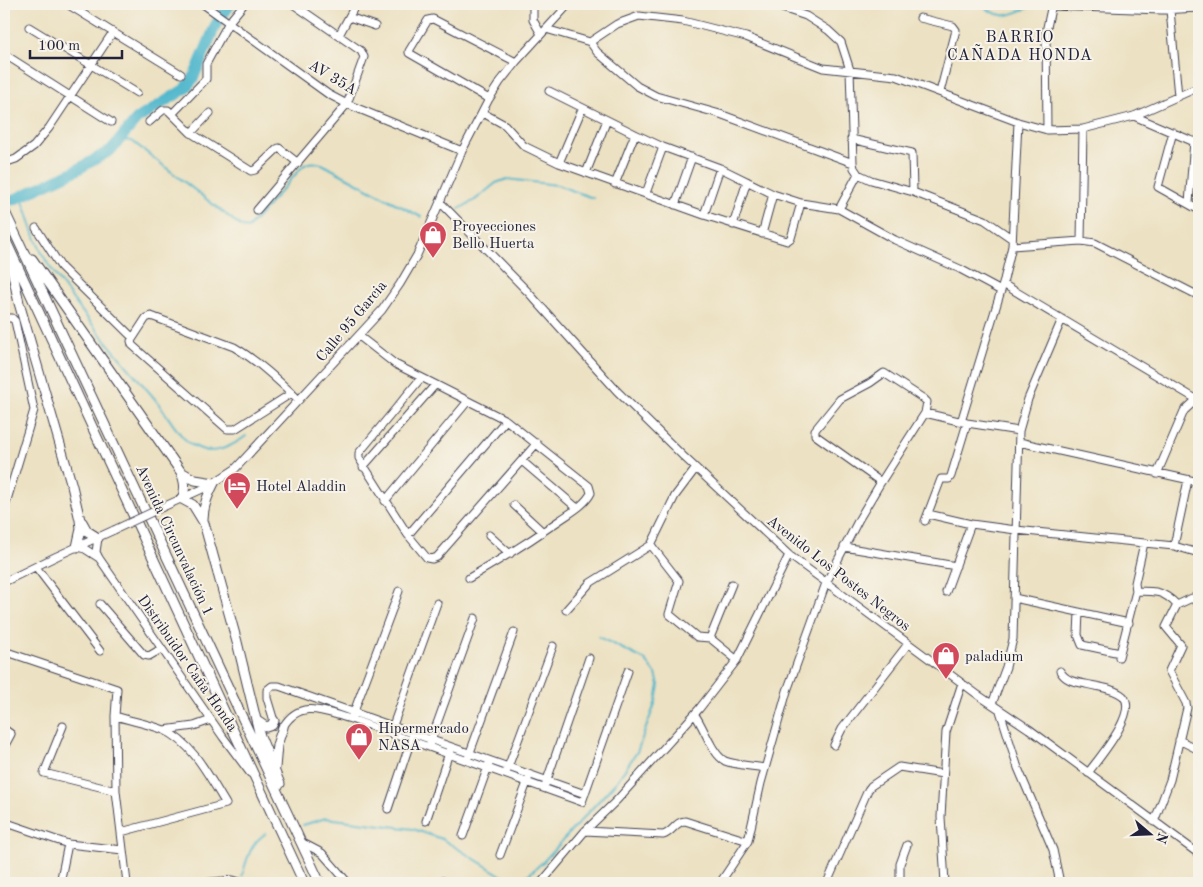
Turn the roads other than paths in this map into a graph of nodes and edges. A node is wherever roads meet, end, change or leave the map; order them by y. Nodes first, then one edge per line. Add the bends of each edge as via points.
1 (67, 4) edge
2 (203, 4) edge
3 (244, 4) edge
4 (293, 4) edge
5 (356, 4) edge
6 (533, 4) edge
7 (569, 4) edge
8 (770, 4) edge
9 (1052, 5) edge
10 (79, 6) edge
11 (1199, 8) edge
12 (1170, 10) junction
13 (349, 17) junction
14 (920, 18) dead end
15 (227, 21) junction
16 (376, 26) dead end
17 (29, 27) dead end
18 (113, 32) junction
19 (544, 32) junction
20 (339, 35) junction
21 (590, 42) junction
22 (4, 54) edge
23 (516, 62) junction
24 (91, 65) junction
25 (850, 70) junction
26 (181, 74) dead end
27 (1199, 87) edge
28 (550, 91) dead end
29 (940, 92) junction
30 (137, 93) dead end
31 (70, 96) junction
32 (1178, 96) junction
33 (489, 99) junction
34 (347, 104) junction
35 (582, 108) junction
36 (173, 113) junction
37 (210, 113) dead end
38 (483, 113) junction
39 (1134, 116) junction
40 (607, 120) junction
41 (111, 122) dead end
42 (149, 122) dead end
43 (1018, 122) junction
44 (1083, 129) junction
45 (1047, 130) junction
46 (1173, 132) junction
47 (191, 133) junction
48 (635, 134) junction
49 (851, 139) junction
50 (1196, 142) edge
51 (663, 147) junction
52 (462, 152) junction
53 (692, 157) junction
54 (559, 162) junction
55 (4, 163) edge
56 (298, 163) junction
57 (853, 163) junction
58 (720, 168) junction
59 (586, 173) junction
60 (858, 174) junction
61 (747, 181) junction
62 (615, 184) junction
63 (913, 192) junction
64 (646, 193) junction
65 (773, 194) junction
66 (440, 202) junction
67 (801, 203) junction
68 (1189, 203) junction
69 (675, 204) junction
70 (839, 209) junction
71 (4, 210) edge
72 (257, 210) dead end
73 (1199, 210) edge
74 (704, 215) junction
75 (734, 225) junction
76 (36, 228) dead end
77 (762, 234) junction
78 (18, 240) junction
79 (6, 241) edge
80 (1081, 241) junction
81 (1011, 242) junction
82 (1002, 287) junction
83 (1199, 296) edge
84 (4, 318) edge
85 (1062, 319) junction
86 (359, 336) junction
87 (133, 338) junction
88 (421, 378) junction
89 (435, 384) junction
90 (292, 393) junction
91 (1197, 398) edge
92 (299, 400) junction
93 (468, 401) junction
94 (925, 413) junction
95 (506, 420) junction
96 (964, 423) junction
97 (1020, 431) junction
98 (1019, 442) junction
99 (537, 443) junction
100 (522, 461) junction
101 (363, 467) junction
102 (696, 468) junction
103 (181, 472) junction
104 (1157, 474) junction
105 (1188, 480) junction
106 (881, 482) junction
107 (1199, 482) edge
108 (214, 483) junction
109 (182, 499) junction
110 (385, 501) junction
111 (514, 505) dead end
112 (577, 508) junction
113 (4, 510) edge
114 (928, 514) junction
115 (80, 520) junction
116 (924, 521) dead end
117 (204, 523) junction
118 (971, 524) junction
119 (1016, 530) junction
120 (543, 532) junction
121 (408, 535) junction
122 (488, 535) dead end
123 (98, 538) junction
124 (1144, 543) junction
125 (651, 545) junction
126 (1174, 546) junction
127 (77, 547) junction
128 (844, 547) junction
129 (1199, 553) edge
130 (510, 554) junction
131 (789, 555) junction
132 (98, 558) junction
133 (956, 566) junction
134 (36, 567) junction
135 (469, 578) dead end
136 (4, 582) edge
137 (826, 583) junction
138 (732, 584) dead end
139 (399, 591) dead end
140 (1136, 591) junction
141 (946, 592) dead end
142 (1014, 598) junction
143 (438, 603) dead end
144 (100, 604) dead end
145 (1199, 604) edge
146 (1177, 605) junction
147 (566, 610) dead end
148 (1078, 612) junction
149 (475, 618) dead end
150 (1129, 623) junction
151 (514, 632) dead end
152 (710, 638) junction
153 (908, 644) junction
154 (553, 646) dead end
155 (161, 649) junction
156 (4, 651) edge
157 (100, 652) dead end
158 (589, 658) dead end
159 (737, 660) junction
160 (628, 671) dead end
161 (1060, 671) dead end
162 (962, 683) junction
163 (992, 704) junction
164 (1000, 710) junction
165 (695, 714) junction
166 (115, 716) junction
167 (352, 716) junction
168 (211, 720) junction
169 (257, 721) junction
170 (274, 721) joint
171 (63, 726) dead end
172 (284, 727) joint
173 (4, 729) edge
174 (164, 730) junction
175 (392, 730) junction
176 (412, 737) junction
177 (1179, 740) junction
178 (430, 744) junction
179 (834, 745) dead end
180 (4, 747) edge
181 (1199, 750) edge
182 (450, 751) junction
183 (469, 757) junction
184 (488, 764) junction
185 (765, 768) junction
186 (275, 771) junction
187 (507, 771) junction
188 (1088, 773) junction
189 (943, 774) junction
190 (528, 778) junction
191 (258, 783) junction
192 (546, 785) junction
193 (567, 788) junction
194 (116, 791) junction
195 (585, 794) junction
196 (564, 795) junction
197 (388, 809) dead end
198 (426, 821) dead end
199 (4, 822) edge
200 (292, 822) junction
201 (1154, 822) junction
202 (585, 831) junction
203 (121, 832) junction
204 (463, 836) dead end
205 (748, 841) junction
206 (301, 842) junction
207 (68, 844) junction
208 (907, 845) dead end
209 (123, 850) junction
210 (1199, 854) edge
211 (500, 855) dead end
212 (60, 883) edge
213 (127, 883) edge
214 (202, 883) edge
215 (243, 883) edge
216 (304, 883) edge
217 (320, 883) edge
218 (348, 883) edge
219 (541, 883) edge
220 (720, 883) edge
221 (827, 883) edge
222 (900, 883) edge
223 (945, 883) edge
224 (1060, 883) edge

1 - 10 street
2 - 15 street, AV 35A
3 - 15 street
4 - 20 street
5 - 13 street
6 - 19 street via 533,20
7 - 19 street, Calle 95 Garcia
8 - 25 street via 806,16 828,30 841,42
9 - 12 street
9 - 45 street via 1046,32
10 - 18 street
11 - 12 street
12 - 32 street
13 - 16 street
13 - 20 street
14 - 29 street via 953,26 956,30
15 - 34 street, AV 35A via 328,94
15 - 36 street via 206,64 206,79
17 - 24 street
18 - 24 street
18 - 26 street
19 - 21 street
19 - 23 street, Calle 95 Garcia
20 - 34 street via 364,57
21 - 25 street via 617,24 639,16 683,21 746,37 824,68
21 - 57 street via 597,52 637,86 656,96 720,114
22 - 31 street
23 - 33 street, Calle 95 Garcia
23 - 33 street via 434,19 428,20 409,53
24 - 30 street
24 - 31 street
25 - 29 street via 896,76
25 - 49 street
27 - 32 street
28 - 35 street
29 - 43 street
31 - 41 street
31 - 55 street via 34,146
32 - 39 street
33 - 38 street, Calle 95 Garcia
34 - 52 street, AV 35A
34 - 56 street
35 - 40 street
35 - 54 street
36 - 42 street via 163,110
36 - 47 street
37 - 47 street
38 - 52 street, Calle 95 Garcia
38 - 54 street via 505,124 524,146
39 - 44 street
39 - 46 street
40 - 48 street
40 - 59 street
43 - 45 street
43 - 81 street
44 - 45 street
44 - 80 street
46 - 50 street
46 - 68 street via 1158,187
47 - 56 street via 251,171 279,148
48 - 51 street
48 - 62 street
49 - 57 street
49 - 63 street via 912,153
50 - 68 street
51 - 53 street
51 - 64 street
52 - 66 street, Calle 95 Garcia
53 - 58 street
53 - 69 street
54 - 59 street
56 - 72 street
57 - 60 street
58 - 61 street
58 - 74 street
59 - 62 street
60 - 63 street
60 - 70 street
61 - 65 street
61 - 75 street
62 - 64 street
63 - 81 street via 994,224
64 - 69 street
65 - 67 street
65 - 77 street
66 - 86 street, Calle 95 Garcia via 417,255 400,284
66 - 102 street, Avenido Los Postes Negros via 528,292 617,391
67 - 70 street
67 - 77 street via 789,240
68 - 73 street
69 - 74 street
70 - 82 street via 895,240
71 - 78 main road, Avenida Circunvalación 1
74 - 75 street
75 - 77 street
76 - 87 street via 61,267
78 - 103 main road
78 - 200 main road, Avenida Circunvalación 1
79 - 115 main road via 19,303
79 - 191 main road, Avenida Circunvalación 1
80 - 81 street
80 - 83 street via 1103,246
81 - 82 street
82 - 85 street
82 - 96 street
84 - 113 street via 14,321 34,410
85 - 91 street
85 - 97 street via 1028,398
86 - 88 street via 387,359
86 - 92 street, Calle 95 Garcia
87 - 90 street via 146,318 151,316 234,347
87 - 90 street via 132,344 227,429 235,429
88 - 89 street
88 - 101 street via 359,453
89 - 93 street
89 - 101 street
90 - 92 street
91 - 104 street via 1184,411
92 - 108 street, Calle 95 Garcia via 236,468
93 - 95 street
93 - 110 street
94 - 96 street
94 - 106 street
94 - 106 street via 924,399 884,374 840,398 815,430 815,435
95 - 99 street
95 - 121 street
96 - 97 street
96 - 114 street via 950,478 942,479
97 - 98 street
98 - 104 street
98 - 119 street
99 - 100 street
99 - 112 street via 588,486 589,498
100 - 112 street
100 - 121 street via 437,557 427,558
101 - 110 street
102 - 125 street via 675,496
102 - 131 street, Avenido Los Postes Negros
103 - 108 main road via 195,480
103 - 109 main road via 185,481
104 - 105 street
105 - 107 street
105 - 126 street
106 - 128 street
108 - 109 street, Calle 95 Garcia
108 - 117 main road via 203,511
109 - 117 main road via 193,505
109 - 123 street, Calle 95 Garcia, bridge
110 - 121 street
111 - 120 street
112 - 120 street
114 - 116 street
114 - 118 street
115 - 123 main road via 87,531
115 - 127 main road
117 - 169 main road
118 - 119 street
118 - 133 street
119 - 124 street
119 - 142 street
120 - 130 street
122 - 130 street
123 - 127 street, Calle 95 Garcia
123 - 132 street
124 - 126 street
124 - 140 street
125 - 147 street via 590,583
125 - 152 street via 679,581 669,614 697,637
126 - 129 street
127 - 132 street, Distribuidor Caña Honda
127 - 134 street, Calle 95 Garcia
128 - 133 street
128 - 137 street
130 - 135 street
131 - 137 street, Avenido Los Postes Negros
131 - 159 street
132 - 155 street, Distribuidor Caña Honda
133 - 141 street
134 - 136 street, Calle 95 Garcia
134 - 157 street
137 - 153 street, Avenido Los Postes Negros
137 - 185 street via 787,691
138 - 152 street
139 - 167 street
140 - 146 street via 1167,595
140 - 150 street
142 - 148 street
142 - 163 street via 1013,639
143 - 175 street
144 - 155 street via 144,655 149,656
145 - 146 street via 1192,598
146 - 177 street via 1166,627 1180,645 1169,669 1187,708
148 - 150 street
148 - 150 street via 1078,635 1082,645 1120,655
149 - 178 street
151 - 183 street
152 - 159 street
153 - 162 street, Avenido Los Postes Negros
153 - 179 street via 842,729
154 - 187 street
155 - 168 street, Distribuidor Caña Honda
156 - 166 street via 116,690
158 - 192 street
159 - 165 street
160 - 195 street
161 - 188 street via 1070,680 1118,693 1127,704 1122,725
162 - 163 street, Avenido Los Postes Negros
162 - 189 street via 946,732
163 - 164 street, Avenido Los Postes Negros
164 - 188 street, Avenido Los Postes Negros
164 - 224 street via 1018,768 1056,858
165 - 185 street via 718,755 726,761
165 - 202 street
166 - 174 street
166 - 194 street
167 - 170 street via 272,686 267,690 267,698
167 - 172 street via 306,709 294,715
167 - 175 street
168 - 174 street
168 - 191 street, Distribuidor Caña Honda
169 - 170 main road via 269,727
169 - 186 main road
171 - 194 street via 44,773
172 - 186 main road via 275,754
173 - 180 street via 11,734
174 - 203 street via 187,748 226,804
175 - 176 street
176 - 178 street
176 - 197 street
177 - 181 street
177 - 201 street via 1170,780
178 - 182 street
182 - 183 street
182 - 198 street
183 - 184 street
184 - 187 street
184 - 204 street
185 - 205 street
186 - 200 main road
187 - 190 street
188 - 201 street, Avenido Los Postes Negros
189 - 221 street via 899,768 871,786
189 - 223 street via 941,817
190 - 192 street
190 - 211 street
191 - 216 main road, Avenida Circunvalación 1
192 - 193 street
192 - 196 street
193 - 195 street
193 - 196 street
194 - 203 street
195 - 196 street via 582,802
199 - 207 street
200 - 206 main road, Avenida Circunvalación 1
201 - 210 street, Avenido Los Postes Negros
202 - 205 street via 663,835 680,821 685,821
202 - 219 street
203 - 209 street
205 - 220 street
206 - 217 main road, Avenida Circunvalación 1
206 - 218 street via 322,853
207 - 209 street
207 - 212 street
208 - 222 street via 900,864
209 - 213 street
214 - 215 street via 233,880

